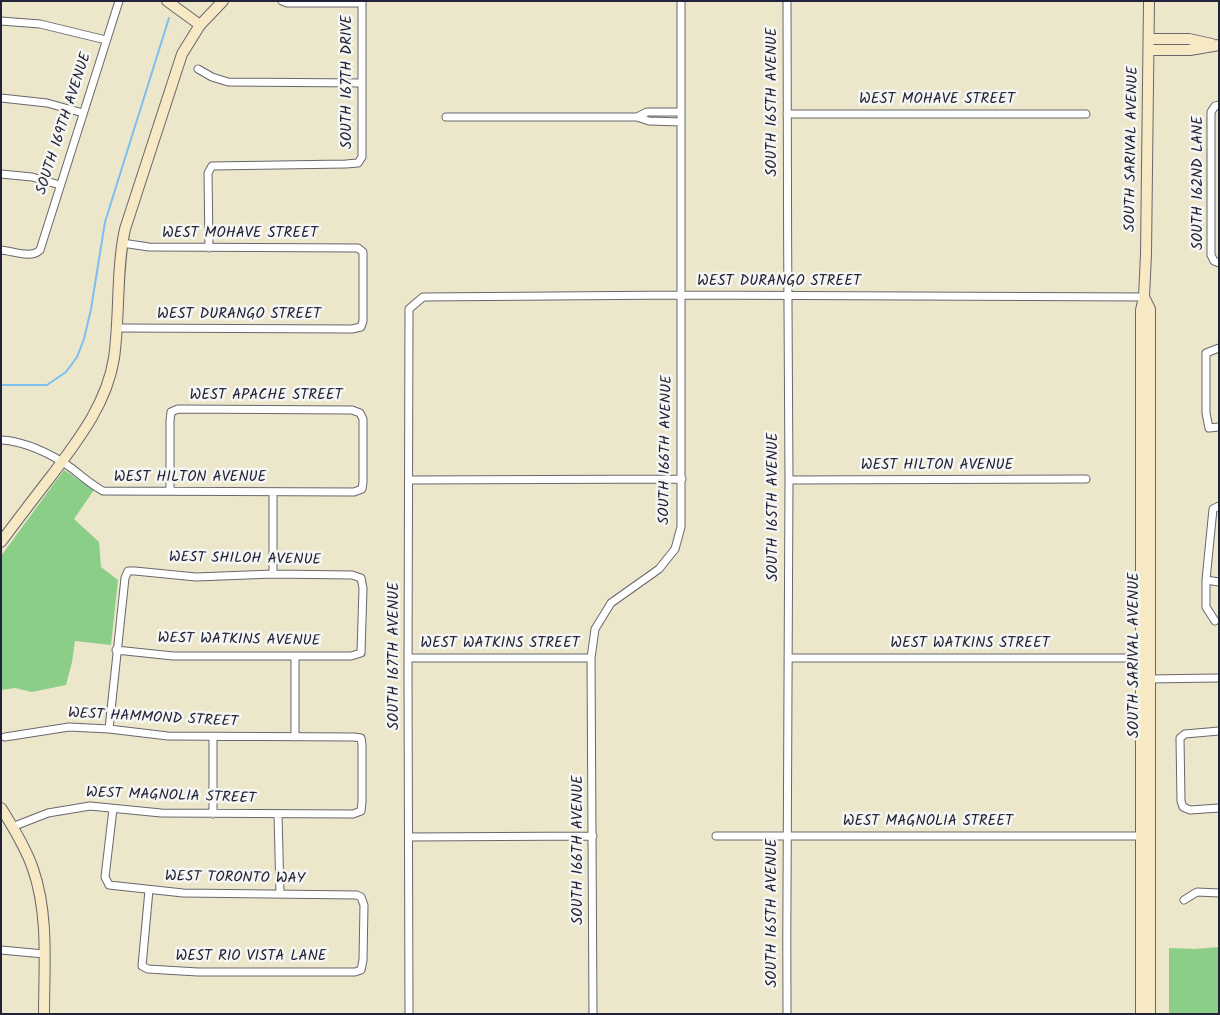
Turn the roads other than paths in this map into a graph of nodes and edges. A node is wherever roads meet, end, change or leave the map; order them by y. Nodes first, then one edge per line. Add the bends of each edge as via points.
1 (119, 1) edge
2 (167, 1) edge
3 (223, 1) edge
4 (282, 1) edge
5 (681, 1) edge
6 (787, 1) edge
7 (1150, 1) edge
8 (362, 2) edge
9 (1, 21) edge
10 (200, 25) junction
11 (1150, 39) junction
12 (106, 40) junction
13 (1217, 45) edge
14 (1150, 50) junction
15 (198, 69) dead end
16 (362, 83) junction
17 (1, 98) edge
18 (1217, 106) edge
19 (659, 112) junction
20 (681, 112) junction
21 (83, 113) junction
22 (787, 114) junction
23 (1086, 114) dead end
24 (446, 117) dead end
25 (637, 117) junction
26 (658, 121) junction
27 (681, 122) junction
28 (1, 174) edge
29 (1215, 185) edge
30 (60, 186) junction
31 (122, 243) junction
32 (209, 248) junction
33 (1, 250) edge
34 (1216, 262) edge
35 (682, 295) junction
36 (787, 297) junction
37 (1144, 297) junction
38 (416, 302) joint
39 (361, 327) joint
40 (117, 328) junction
41 (1219, 348) edge
42 (1219, 427) edge
43 (1, 440) edge
44 (62, 462) junction
45 (682, 479) junction
46 (1086, 479) dead end
47 (410, 480) junction
48 (789, 480) junction
49 (362, 490) joint
50 (170, 491) junction
51 (273, 492) junction
52 (1216, 508) edge
53 (1, 542) edge
54 (273, 574) junction
55 (1206, 580) junction
56 (1219, 582) edge
57 (1215, 620) dead end
58 (116, 650) junction
59 (1150, 651) junction
60 (361, 653) joint
61 (294, 656) junction
62 (408, 658) junction
63 (592, 658) junction
64 (788, 658) junction
65 (1141, 658) junction
66 (1150, 678) junction
67 (1219, 678) edge
68 (1141, 684) junction
69 (109, 729) junction
70 (1219, 731) edge
71 (5, 737) dead end
72 (214, 737) junction
73 (294, 737) junction
74 (1, 808) edge
75 (1219, 808) edge
76 (113, 809) junction
77 (361, 811) joint
78 (213, 814) junction
79 (278, 814) junction
80 (12, 827) junction
81 (409, 836) junction
82 (593, 836) junction
83 (716, 836) dead end
84 (786, 836) junction
85 (1145, 836) junction
86 (149, 890) junction
87 (1219, 893) edge
88 (280, 894) junction
89 (1184, 900) dead end
90 (1, 950) edge
91 (44, 954) junction
92 (361, 970) joint
93 (44, 1014) edge
94 (409, 1014) edge
95 (593, 1014) edge
96 (788, 1014) edge
97 (1141, 1014) edge
98 (1150, 1014) edge

1 - 12 street, SOUTH 169TH AVENUE
2 - 10 main road
3 - 10 main road
4 - 8 street
5 - 20 street, SOUTH 166TH AVENUE
6 - 22 street, SOUTH 165TH AVENUE
7 - 11 main road, SOUTH SARIVAL AVENUE
8 - 16 street, SOUTH 167TH DRIVE
9 - 12 street via 40,24
10 - 31 main road via 182,54
11 - 13 main road via 1189,39
11 - 14 main road, SOUTH SARIVAL AVENUE
12 - 21 street, SOUTH 169TH AVENUE
13 - 14 main road via 1190,50
14 - 37 main road, SOUTH SARIVAL AVENUE
15 - 16 street via 228,82
16 - 32 street, SOUTH 167TH DRIVE via 362,157 358,163 212,166 208,173
17 - 21 street via 47,103
18 - 29 street, SOUTH 162ND LANE via 1211,112
19 - 20 street
19 - 25 street via 647,112
19 - 26 street
20 - 27 street, SOUTH 166TH AVENUE
21 - 30 street, SOUTH 169TH AVENUE
22 - 23 street, WEST MOHAVE STREET
22 - 36 street, SOUTH 165TH AVENUE
24 - 25 street
25 - 26 street
26 - 27 street
27 - 35 street, SOUTH 166TH AVENUE
28 - 30 street via 32,177
29 - 34 street, SOUTH 162ND LANE via 1211,254
30 - 33 street, SOUTH 169TH AVENUE via 37,253 30,255
31 - 32 street, WEST MOHAVE STREET
31 - 40 main road
32 - 39 street, WEST MOHAVE STREET via 358,248 362,252
35 - 36 street, WEST DURANGO STREET
35 - 38 street, WEST DURANGO STREET via 423,297
35 - 45 street, SOUTH 166TH AVENUE
36 - 37 street, WEST DURANGO STREET
36 - 48 street, SOUTH 165TH AVENUE
37 - 59 main road, SOUTH SARIVAL AVENUE via 1150,309
37 - 65 main road, SOUTH SARIVAL AVENUE via 1141,310
38 - 47 street, SOUTH 167TH AVENUE via 409,309
39 - 40 street, WEST DURANGO STREET
40 - 44 main road via 114,359 105,391 92,420
41 - 42 street via 1206,352 1206,413 1209,428
43 - 44 street, WEST HILTON AVENUE via 26,445
44 - 50 street, WEST HILTON AVENUE via 103,491
44 - 53 main road
45 - 47 street
45 - 63 street, SOUTH 166TH AVENUE via 681,527 675,549 659,569 611,603 595,630
46 - 48 street, WEST HILTON AVENUE
47 - 62 street, SOUTH 167TH AVENUE
48 - 64 street, SOUTH 165TH AVENUE
49 - 50 street, WEST APACHE STREET via 363,419 360,413 352,410 178,409 171,412
49 - 51 street, WEST HILTON AVENUE
50 - 51 street, WEST HILTON AVENUE
51 - 54 street
52 - 55 street
54 - 58 street, WEST SHILOH AVENUE via 196,576 128,572
54 - 60 street, WEST SHILOH AVENUE via 352,575 361,578
55 - 56 street
55 - 57 street via 1206,607
58 - 61 street, WEST WATKINS AVENUE via 173,656
58 - 69 street
59 - 65 street
59 - 66 main road, SOUTH SARIVAL AVENUE
60 - 61 street, WEST WATKINS AVENUE via 351,656
61 - 73 street
62 - 63 street, WEST WATKINS STREET
62 - 81 street, SOUTH 167TH AVENUE
63 - 82 street, SOUTH 166TH AVENUE
64 - 65 street, WEST WATKINS STREET
64 - 84 street, SOUTH 165TH AVENUE
65 - 68 main road, SOUTH SARIVAL AVENUE
66 - 67 street
66 - 68 street
66 - 85 main road, SOUTH SARIVAL AVENUE
68 - 85 main road, SOUTH SARIVAL AVENUE
69 - 71 street, WEST HAMMOND STREET via 69,727
69 - 72 street, WEST HAMMOND STREET
70 - 75 street via 1185,734 1180,738 1183,807 1190,810
72 - 73 street, WEST HAMMOND STREET
72 - 78 street
73 - 77 street, WEST HAMMOND STREET via 361,738
74 - 80 main road
76 - 78 street, WEST MAGNOLIA STREET
76 - 80 street, WEST MAGNOLIA STREET via 90,806 48,813
76 - 86 street, WEST TORONTO WAY via 105,877 109,885
77 - 79 street, WEST MAGNOLIA STREET via 353,814
78 - 79 street, WEST MAGNOLIA STREET
79 - 88 street
80 - 91 main road via 33,868 40,894
81 - 82 street
81 - 94 street, SOUTH 167TH AVENUE
82 - 95 street, SOUTH 166TH AVENUE
83 - 84 street, WEST MAGNOLIA STREET
84 - 85 street, WEST MAGNOLIA STREET
84 - 96 street, SOUTH 165TH AVENUE
85 - 97 main road, SOUTH SARIVAL AVENUE
85 - 98 main road, SOUTH SARIVAL AVENUE
86 - 88 street, WEST TORONTO WAY
86 - 92 street, WEST RIO VISTA LANE via 142,966 148,969 198,972
87 - 89 street via 1197,892
88 - 92 street, WEST TORONTO WAY via 361,897 364,914
90 - 91 street
91 - 93 main road

